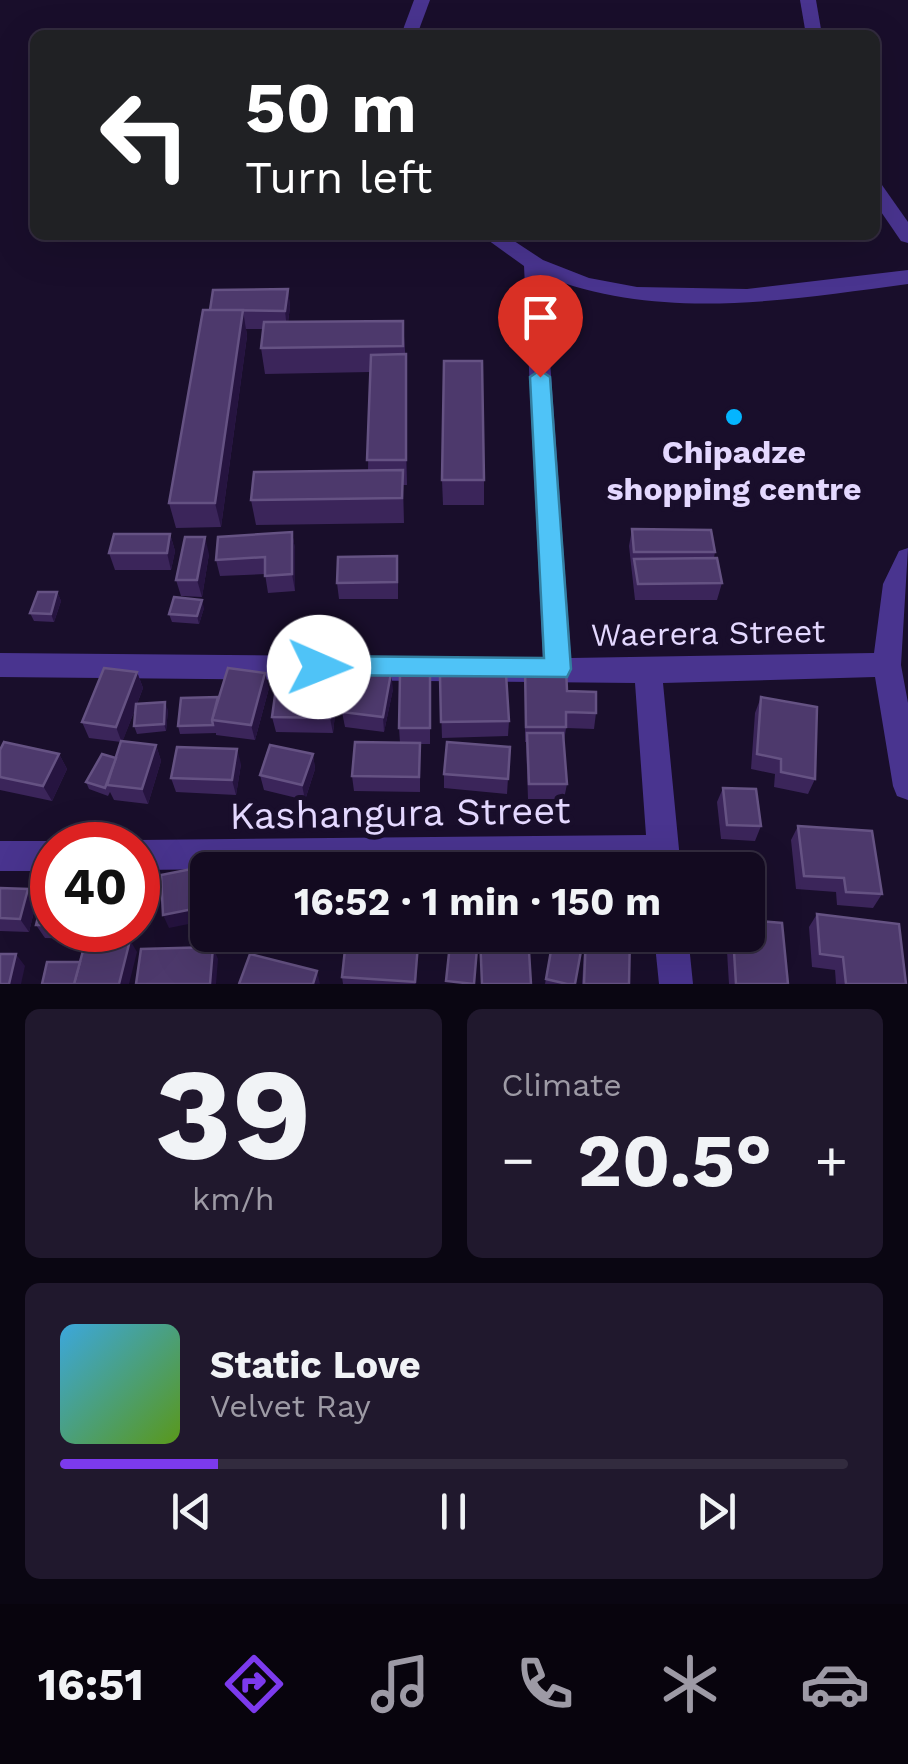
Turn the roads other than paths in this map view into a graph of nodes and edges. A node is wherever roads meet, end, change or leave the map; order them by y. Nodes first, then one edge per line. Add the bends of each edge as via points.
1 (422, 0) edge
2 (808, 0) edge
3 (411, 30) edge
4 (813, 30) edge
5 (880, 197) edge
6 (908, 237) edge
7 (497, 240) edge
8 (533, 268) junction
9 (908, 278) edge
10 (908, 558) edge
11 (0, 664) edge
12 (888, 665) junction
13 (558, 669) junction
14 (648, 671) junction
15 (907, 777) edge
16 (663, 852) edge
17 (160, 855) edge
18 (190, 855) edge
19 (0, 856) edge
20 (30, 856) edge
21 (673, 952) edge
22 (676, 984) edge

1 - 3 street
2 - 4 street
5 - 6 street
7 - 8 street
8 - 9 street via 678,297
8 - 13 street
10 - 12 street via 896,584
11 - 13 street, Waerera Street
12 - 14 street, Waerera Street
12 - 15 street
13 - 14 street, Waerera Street
14 - 16 street
17 - 18 street, Kashangura Street
19 - 20 street
21 - 22 street

